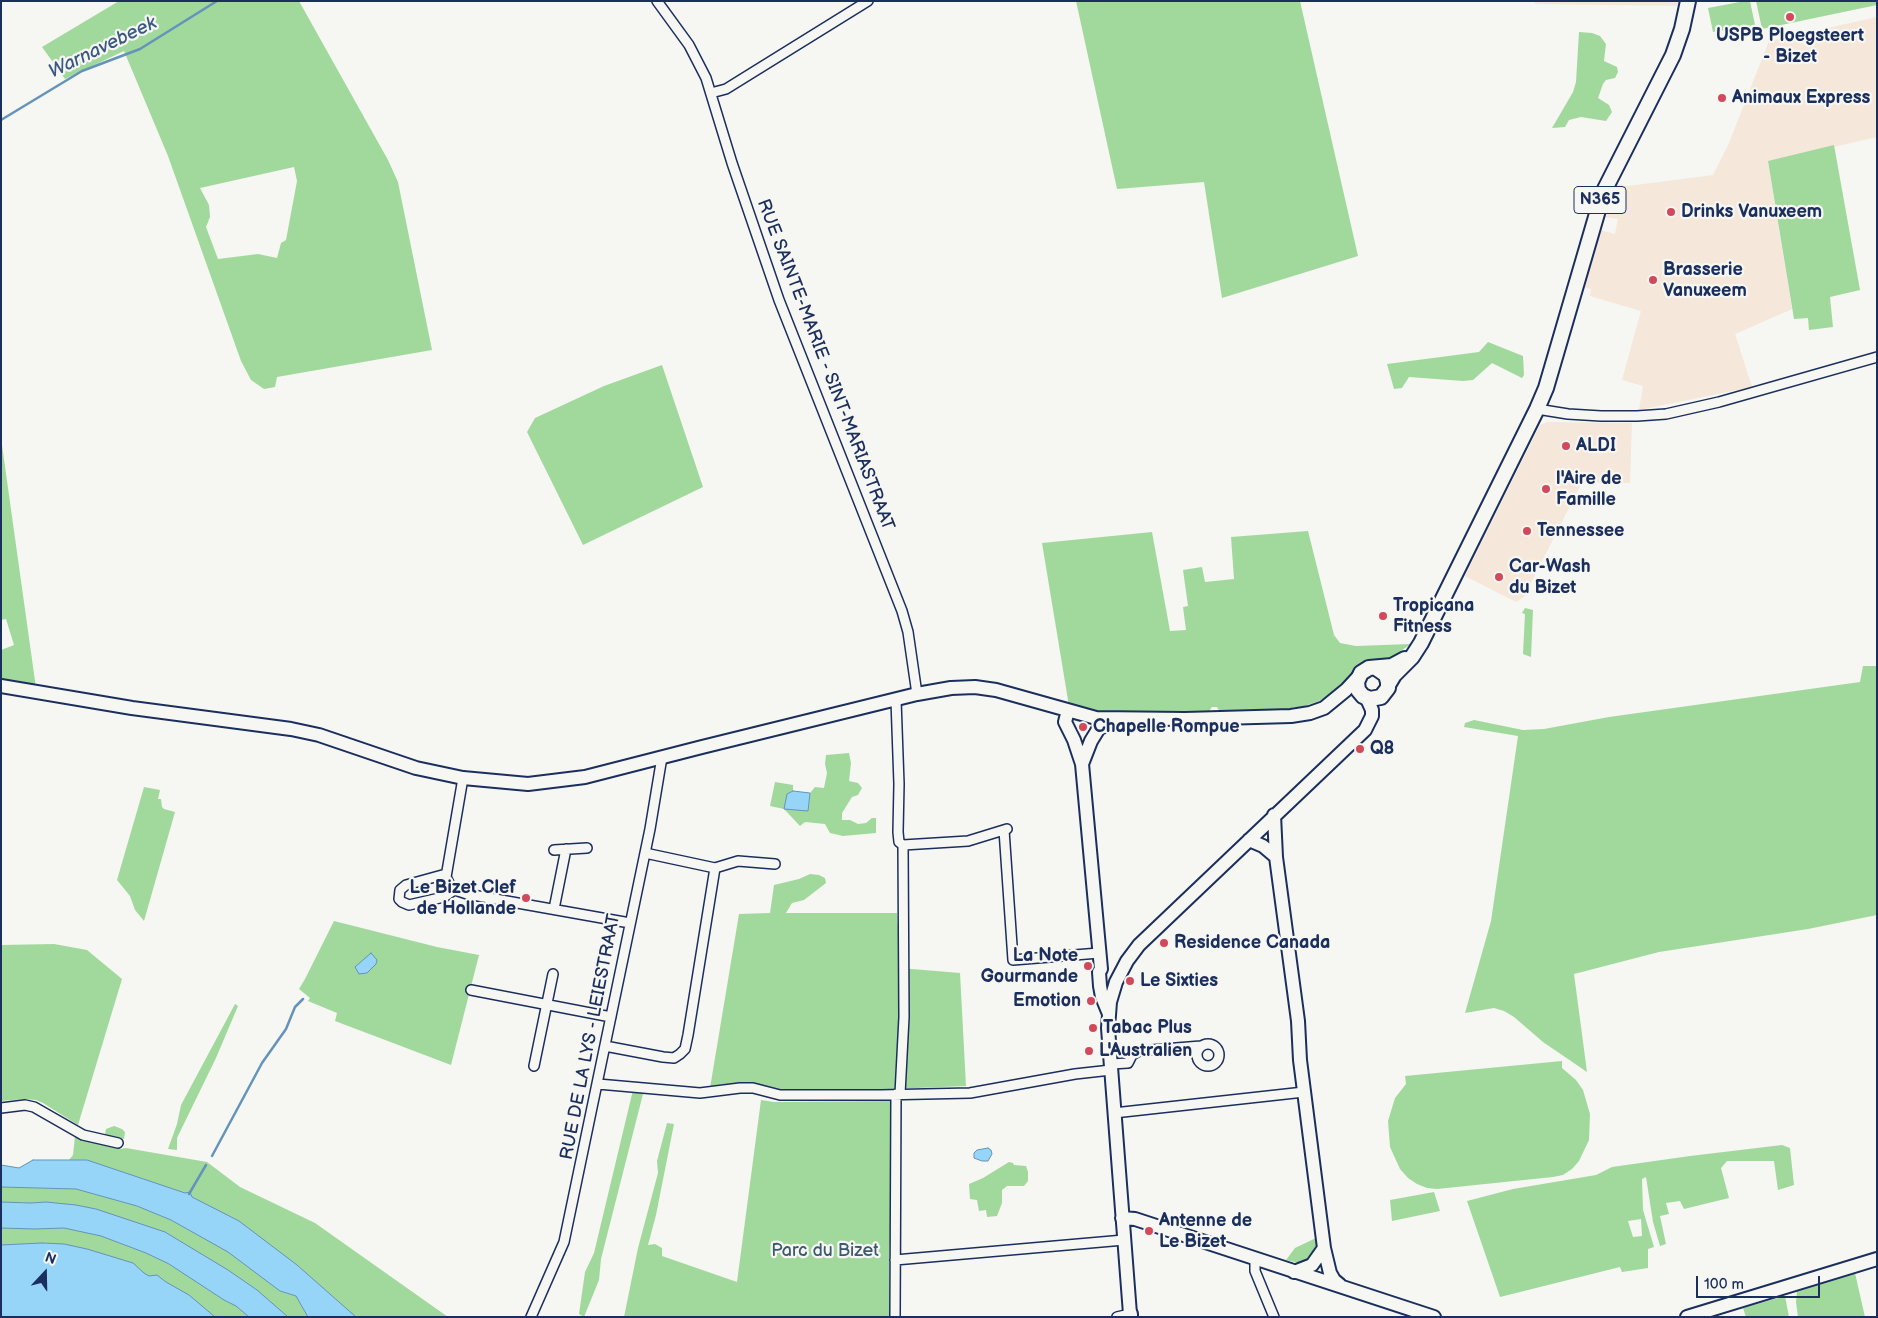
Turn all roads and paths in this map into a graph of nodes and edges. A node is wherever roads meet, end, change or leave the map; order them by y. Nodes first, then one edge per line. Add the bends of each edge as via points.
1 (657, 1) edge
2 (868, 1) edge
3 (1688, 1) edge
4 (711, 93) junction
5 (1877, 357) edge
6 (1537, 409) junction
7 (1416, 651) junction
8 (1376, 668) junction
9 (1359, 676) junction
10 (1, 686) edge
11 (1387, 689) junction
12 (917, 694) junction
13 (1365, 698) junction
14 (896, 700) junction
15 (1331, 703) junction
16 (1068, 717) junction
17 (1098, 723) junction
18 (1365, 730) junction
19 (1074, 740) junction
20 (1091, 741) junction
21 (662, 757) junction
22 (1082, 764) junction
23 (463, 778) junction
24 (1274, 816) junction
25 (1249, 840) junction
26 (903, 845) junction
27 (587, 848) dead end
28 (566, 849) junction
29 (554, 850) dead end
30 (645, 853) junction
31 (1276, 857) junction
32 (776, 864) dead end
33 (716, 868) junction
34 (446, 874) junction
35 (454, 890) junction
36 (554, 910) junction
37 (630, 923) junction
38 (1099, 953) junction
39 (1101, 969) junction
40 (553, 974) dead end
41 (1120, 974) junction
42 (471, 990) dead end
43 (547, 1004) junction
44 (1109, 1014) junction
45 (611, 1017) junction
46 (605, 1046) junction
47 (1201, 1046) dead end
48 (534, 1066) dead end
49 (1111, 1067) junction
50 (598, 1084) junction
51 (1304, 1092) junction
52 (898, 1094) junction
53 (1, 1108) edge
54 (1114, 1113) junction
55 (118, 1143) dead end
56 (1122, 1218) junction
57 (1124, 1240) junction
58 (1324, 1248) junction
59 (1255, 1258) junction
60 (1877, 1259) edge
61 (895, 1260) junction
62 (1294, 1272) junction
63 (1340, 1285) junction
64 (1126, 1316) edge
65 (531, 1317) edge
66 (895, 1317) edge
67 (1274, 1317) edge
68 (1434, 1317) edge
69 (1687, 1317) edge

1 - 4 street, RUE SAINTE-MARIE - SINT-MARIASTRAAT via 689,45
2 - 4 street via 726,89
3 - 6 main road, N365 via 1673,55 1603,193
4 - 12 street, RUE SAINTE-MARIE - SINT-MARIASTRAAT via 778,300 902,611
5 - 6 street via 1666,414 1568,414
6 - 7 main road, N365
7 - 8 main road via 1392,666
7 - 11 main road, N365 via 1394,675
8 - 9 main road via 1366,669
8 - 11 main road via 1386,675
9 - 13 main road via 1357,687
9 - 15 street
10 - 23 street via 312,733 416,768
11 - 13 main road via 1379,698
11 - 18 street, N365 via 1377,720
12 - 14 street
12 - 16 street via 975,687 1050,704
13 - 15 street via 1352,696
13 - 18 street via 1372,713
14 - 21 street
14 - 26 street via 898,832 899,842
15 - 17 street via 1298,716 1122,719
16 - 17 street
16 - 19 street
17 - 20 street
18 - 24 street, N365
19 - 20 street
19 - 22 street
20 - 22 street
21 - 23 street via 561,781 528,784
21 - 30 street, RUE DE LA LYS - LEIESTRAAT
22 - 38 street
23 - 34 street
24 - 25 street, N365
24 - 31 street
25 - 31 street
25 - 41 street, N365 via 1139,946
26 - 38 street via 968,841 1006,829 1013,960
26 - 52 street via 904,1017
27 - 28 street
28 - 29 street
28 - 36 street
30 - 33 street
30 - 37 street, RUE DE LA LYS - LEIESTRAAT
31 - 51 street
32 - 33 street via 738,861
33 - 46 street via 684,1048 674,1058
34 - 35 street
34 - 35 street via 406,884 400,890 400,899 405,904 413,904 444,897
35 - 36 street
36 - 37 street
37 - 45 street, RUE DE LA LYS - LEIESTRAAT
38 - 39 street
39 - 41 street
39 - 44 street via 1101,993
40 - 43 street
41 - 44 street, N365 via 1113,990
42 - 43 street
43 - 45 street
43 - 48 street
44 - 49 street, N365
45 - 46 street, RUE DE LA LYS - LEIESTRAAT
46 - 50 street, RUE DE LA LYS - LEIESTRAAT
47 - 49 street via 1139,1051 1132,1055 1128,1064
49 - 52 street via 970,1093
49 - 54 street, N365
50 - 52 street via 700,1093 753,1088 780,1095
50 - 65 street, RUE DE LA LYS - LEIESTRAAT via 564,1242
51 - 54 street
51 - 58 street
52 - 61 street
53 - 55 street via 34,1107 83,1136
54 - 56 street, N365
56 - 57 street, N365
56 - 59 street via 1135,1219
57 - 61 street
57 - 64 street, N365
58 - 62 street via 1312,1265
58 - 63 street via 1330,1273
59 - 62 street
59 - 67 street via 1255,1272
60 - 69 street
61 - 66 street
62 - 63 street
63 - 68 street

